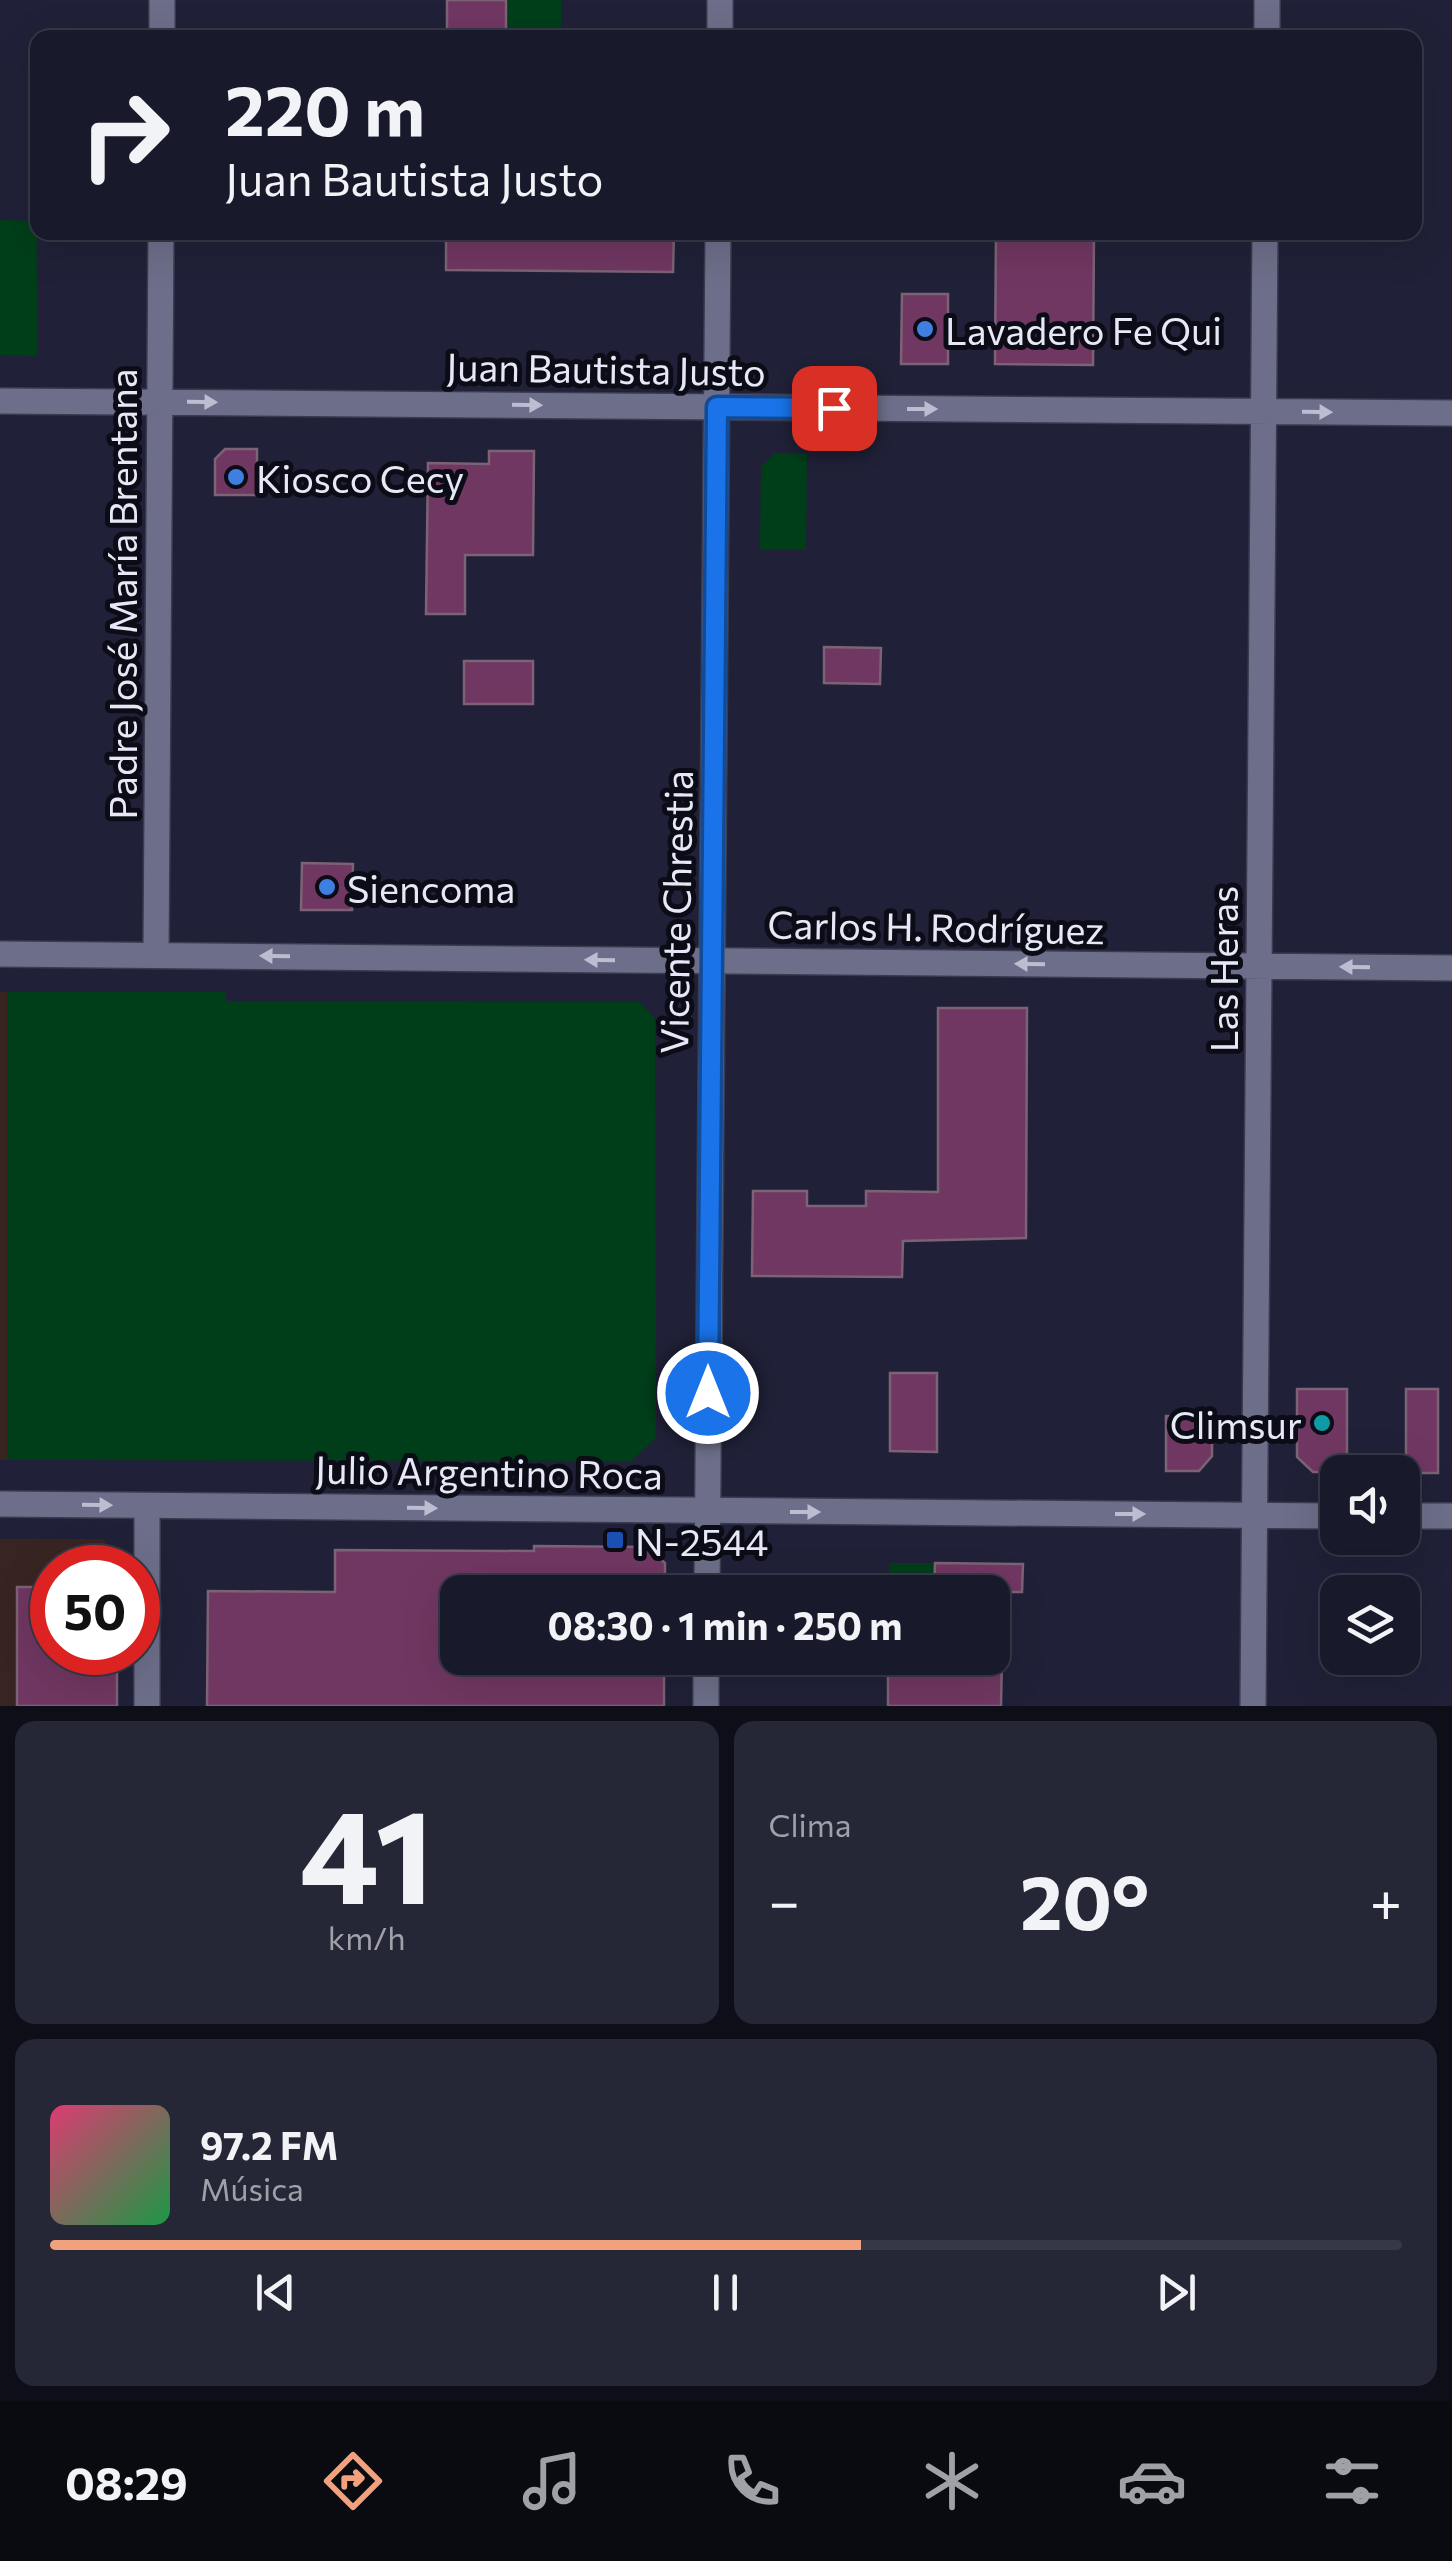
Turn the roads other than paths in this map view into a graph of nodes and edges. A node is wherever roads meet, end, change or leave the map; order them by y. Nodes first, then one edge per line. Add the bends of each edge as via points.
1 (162, 0) edge
2 (720, 0) edge
3 (1268, 0) edge
4 (162, 30) edge
5 (720, 30) edge
6 (1267, 30) edge
7 (161, 240) edge
8 (718, 240) edge
9 (1266, 240) edge
10 (0, 400) edge
11 (160, 402) junction
12 (717, 407) junction
13 (1264, 412) junction
14 (1452, 413) edge
15 (0, 954) edge
16 (156, 955) junction
17 (712, 961) junction
18 (1260, 966) junction
19 (1452, 968) edge
20 (0, 1504) edge
21 (148, 1506) junction
22 (708, 1511) junction
23 (1255, 1515) junction
24 (1320, 1516) edge
25 (1420, 1516) edge
26 (1452, 1516) edge
27 (707, 1575) edge
28 (706, 1675) edge
29 (147, 1706) edge
30 (706, 1706) edge
31 (1253, 1706) edge

1 - 4 street
2 - 5 street
3 - 6 street
7 - 11 street, Padre José María Brentana
8 - 12 street, Vicente Chrestia
9 - 13 street, Las Heras
10 - 11 street, Juan Bautista Justo
11 -> 12 street, Juan Bautista Justo
11 - 16 street, Padre José María Brentana
12 -> 13 street, Juan Bautista Justo
12 - 17 street, Vicente Chrestia
13 -> 14 street, Juan Bautista Justo
13 - 18 street, Las Heras
15 - 16 street, Carlos H. Rodríguez
17 -> 16 street, Carlos H. Rodríguez
18 -> 17 street, Carlos H. Rodríguez
17 - 22 street, Vicente Chrestia
19 -> 18 street, Carlos H. Rodríguez
18 - 23 street, Las Heras
20 -> 21 street, Julio Argentino Roca
21 -> 22 street, Julio Argentino Roca
21 - 29 street
22 -> 23 street, Julio Argentino Roca
22 - 27 street, Vicente Chrestia
23 - 24 street, Julio Argentino Roca
23 - 31 street, Las Heras
25 - 26 street
28 - 30 street

